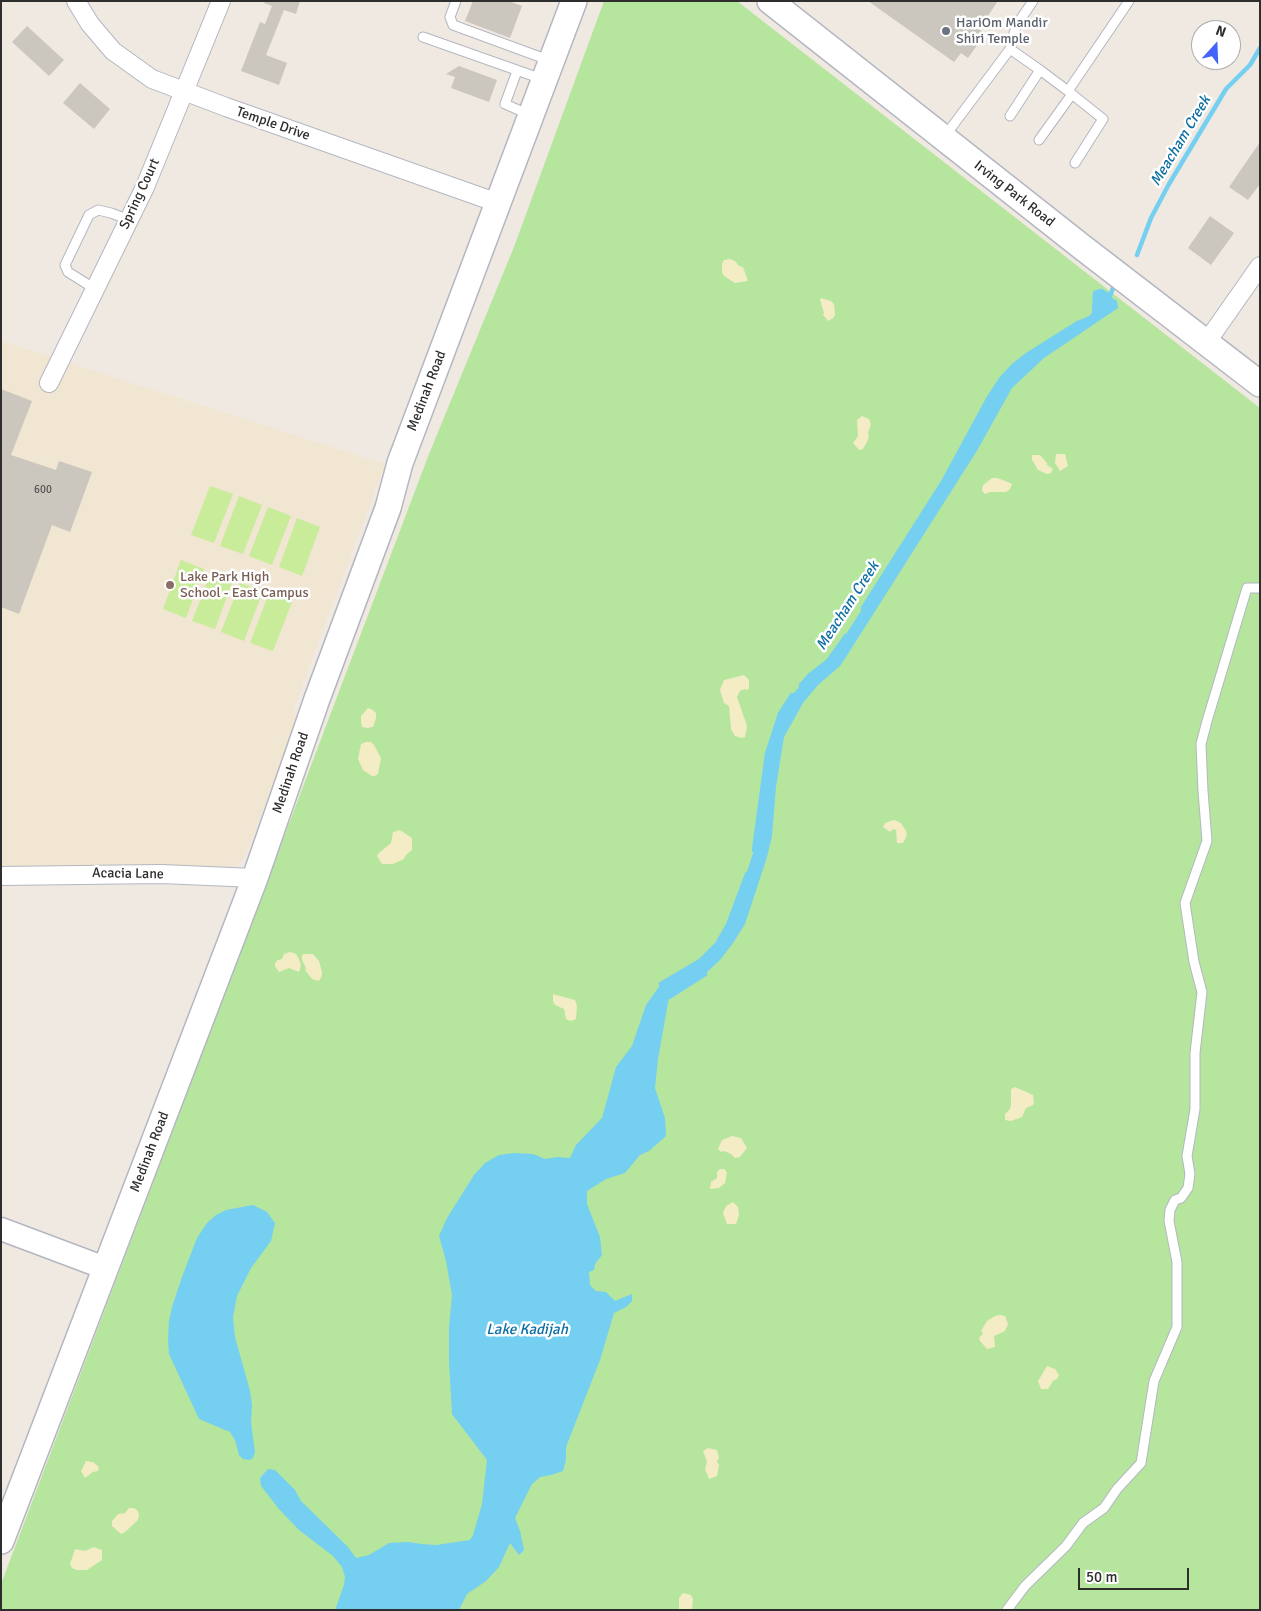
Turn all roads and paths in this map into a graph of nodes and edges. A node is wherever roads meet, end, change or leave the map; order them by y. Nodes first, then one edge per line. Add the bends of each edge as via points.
1 (76, 1) edge
2 (221, 1) edge
3 (456, 1) edge
4 (574, 1) edge
5 (770, 1) edge
6 (1033, 1) edge
7 (1129, 1) edge
8 (423, 36) dead end
9 (1010, 49) junction
10 (1040, 70) junction
11 (517, 71) junction
12 (548, 71) junction
13 (184, 92) junction
14 (1070, 92) junction
15 (531, 115) junction
16 (1010, 116) dead end
17 (943, 138) junction
18 (1039, 140) dead end
19 (1075, 163) dead end
20 (498, 203) junction
21 (128, 220) junction
22 (1260, 266) edge
23 (95, 289) junction
24 (1206, 343) junction
25 (49, 383) dead end
26 (1260, 384) edge
27 (1260, 588) edge
28 (1, 876) edge
29 (255, 878) junction
30 (1, 1229) edge
31 (105, 1268) junction
32 (1, 1541) edge
33 (1007, 1610) edge

1 - 13 street, Temple Drive via 90,24 114,51 152,79
2 - 13 street, Spring Court
3 - 12 lane via 450,16 453,25
4 - 12 main road, Medinah Road
5 - 17 main road, Irving Park Road
6 - 9 lane via 1016,26
7 - 14 lane
8 - 11 lane
9 - 10 lane
9 - 17 lane
10 - 14 lane
10 - 16 lane
11 - 12 lane
11 - 15 lane via 505,104
12 - 15 main road, Medinah Road
13 - 20 street, Temple Drive
13 - 21 street, Spring Court
14 - 18 lane
14 - 19 lane via 1103,119
15 - 20 main road, Medinah Road
17 - 24 main road, Irving Park Road
20 - 29 main road, Medinah Road via 400,463 388,508
21 - 23 street, Spring Court
21 - 23 lane via 98,210 89,215 65,265 68,272
22 - 24 street
23 - 25 street, Spring Court
24 - 26 main road, Irving Park Road
27 - 33 lane via 1247,588 1201,744 1207,841 1185,903 1202,992 1195,1053 1195,1109 1187,1156 1188,1188 1181,1198 1175,1200 1169,1221 1177,1262 1177,1327 1154,1381 1141,1463 1104,1508 1083,1524
28 - 29 street, Acacia Lane via 152,874
29 - 31 main road, Medinah Road
30 - 31 street
31 - 32 main road, Medinah Road

